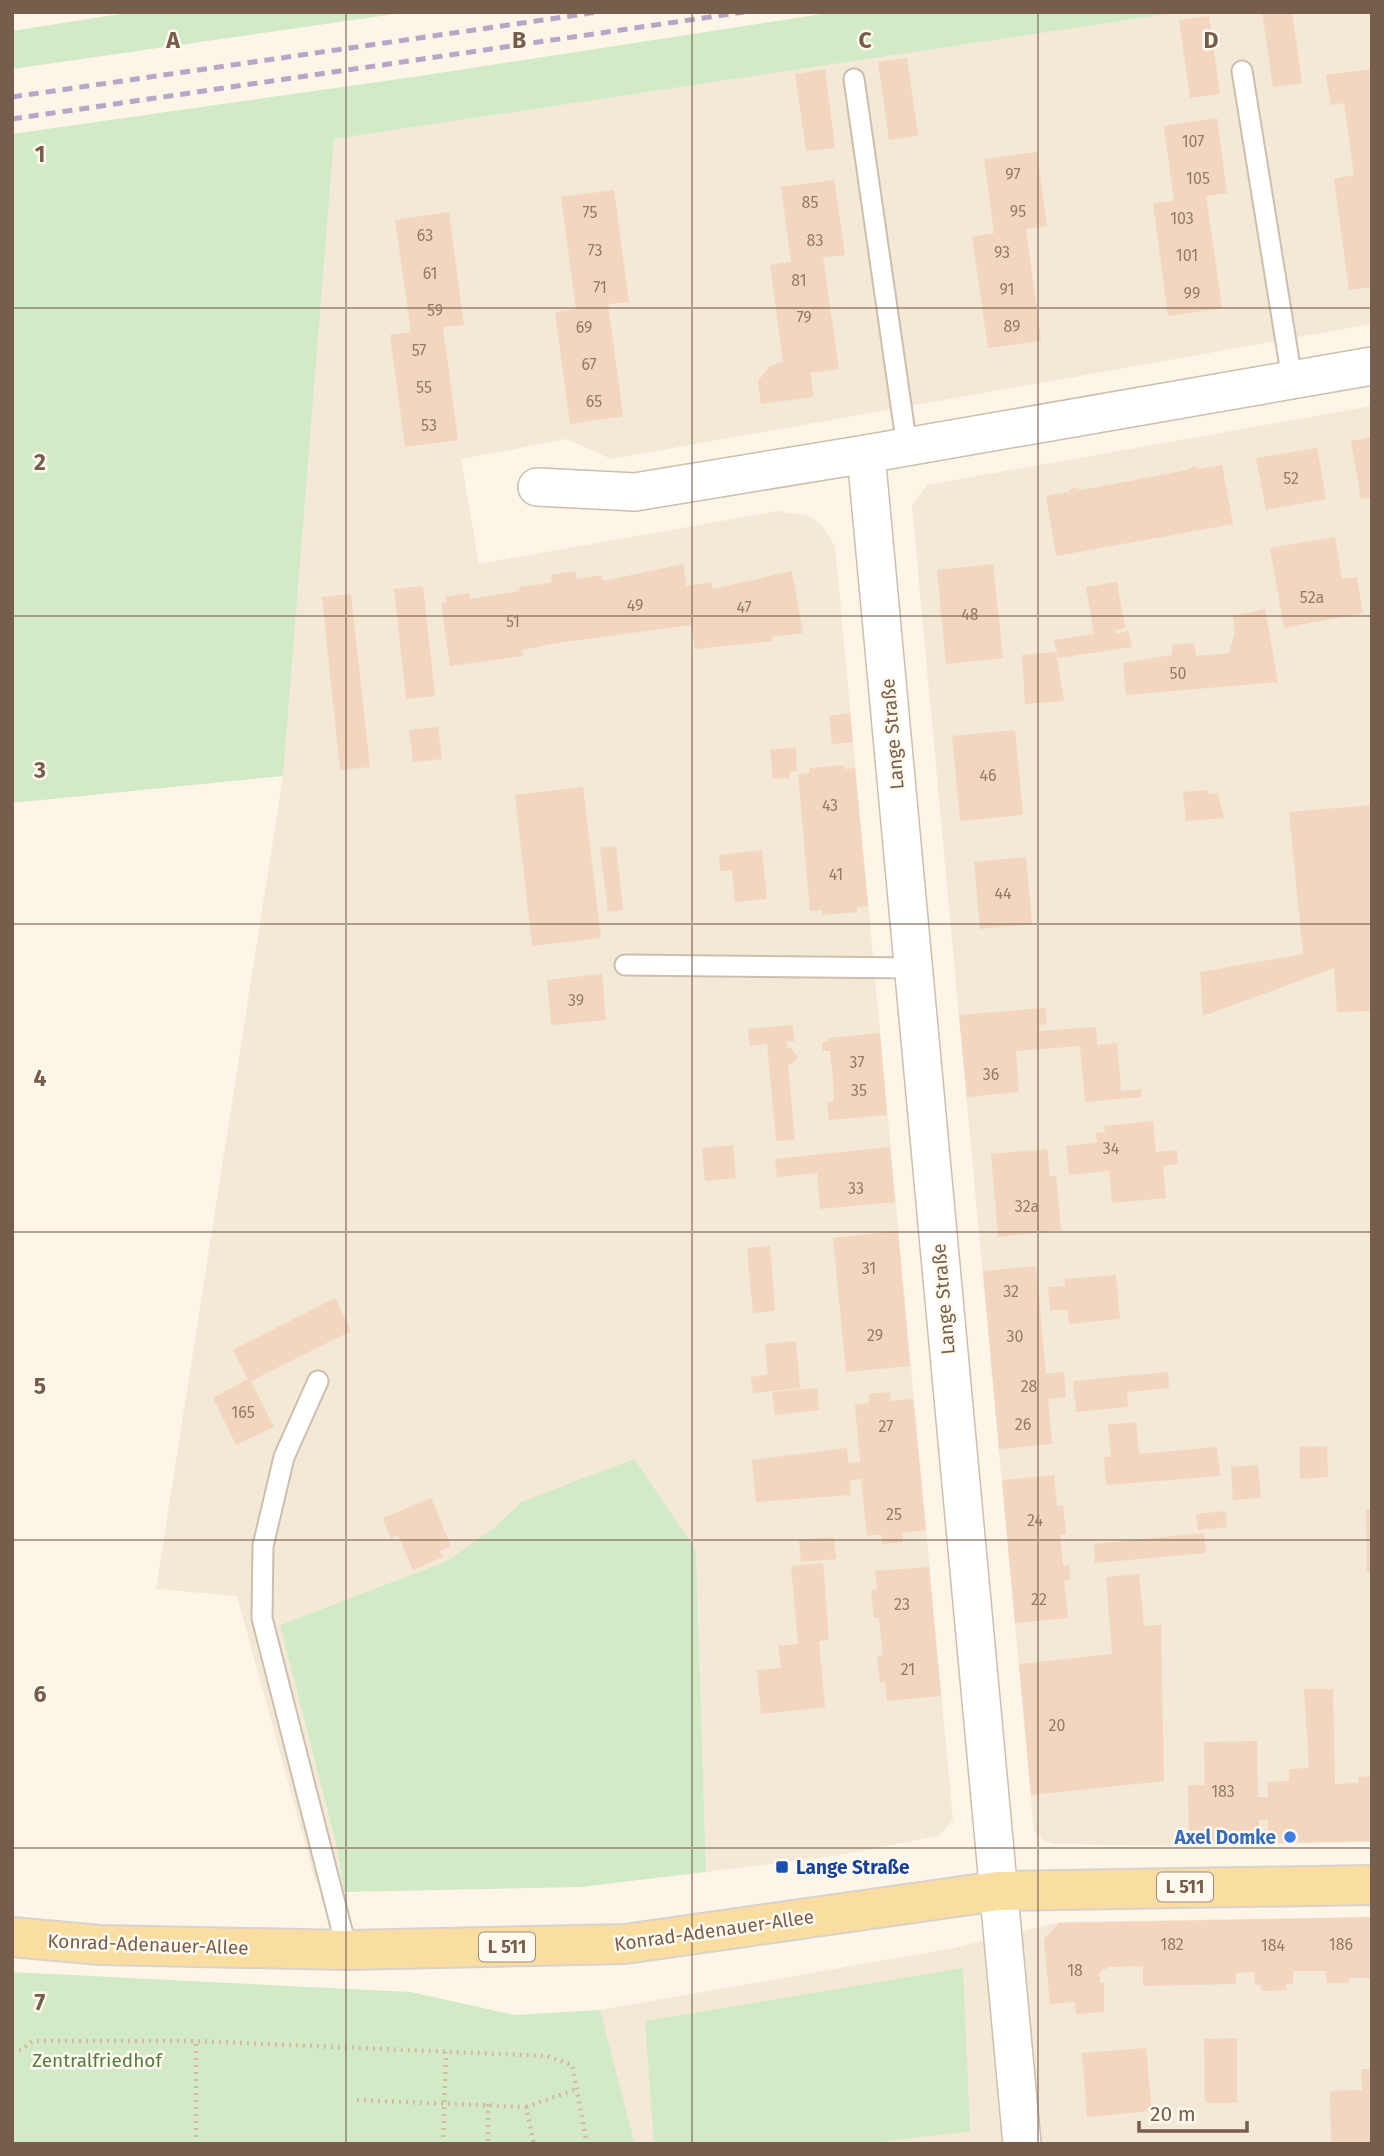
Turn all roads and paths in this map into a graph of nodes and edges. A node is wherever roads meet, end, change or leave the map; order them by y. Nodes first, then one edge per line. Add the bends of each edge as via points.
1 (1242, 71) dead end
2 (854, 79) dead end
3 (1372, 366) edge
4 (1292, 379) junction
5 (908, 447) junction
6 (866, 454) junction
7 (537, 487) dead end
8 (625, 965) dead end
9 (913, 968) junction
10 (318, 1381) dead end
11 (1372, 1885) edge
12 (998, 1891) junction
13 (12, 1937) edge
14 (347, 1950) junction
15 (196, 2041) junction
16 (12, 2049) edge
17 (446, 2052) junction
18 (577, 2089) junction
19 (357, 2100) dead end
20 (444, 2102) junction
21 (488, 2104) junction
22 (526, 2106) junction
23 (196, 2144) edge
24 (443, 2144) edge
25 (488, 2144) edge
26 (534, 2144) edge
27 (587, 2144) edge
28 (1022, 2144) edge

1 - 4 lane
2 - 5 lane
3 - 4 street
4 - 5 street
5 - 6 street
6 - 7 street via 635,492
6 - 9 street, Lange Straße
8 - 9 lane
9 - 12 street, Lange Straße
10 - 14 lane via 284,1457 263,1546 262,1618
11 - 12 main road, Konrad-Adenauer-Allee / L 511
12 - 14 main road, Konrad-Adenauer-Allee / L 511 via 625,1944
12 - 28 street, Lange Straße
13 - 14 main road, Konrad-Adenauer-Allee / L 511 via 100,1945
15 - 16 path via 33,2040 21,2050
15 - 17 path
15 - 23 path
17 - 18 path via 547,2056 572,2065
17 - 20 path
18 - 22 path
18 - 27 path
19 - 20 path
20 - 21 path
20 - 24 path
21 - 22 path
21 - 25 path
22 - 26 path

